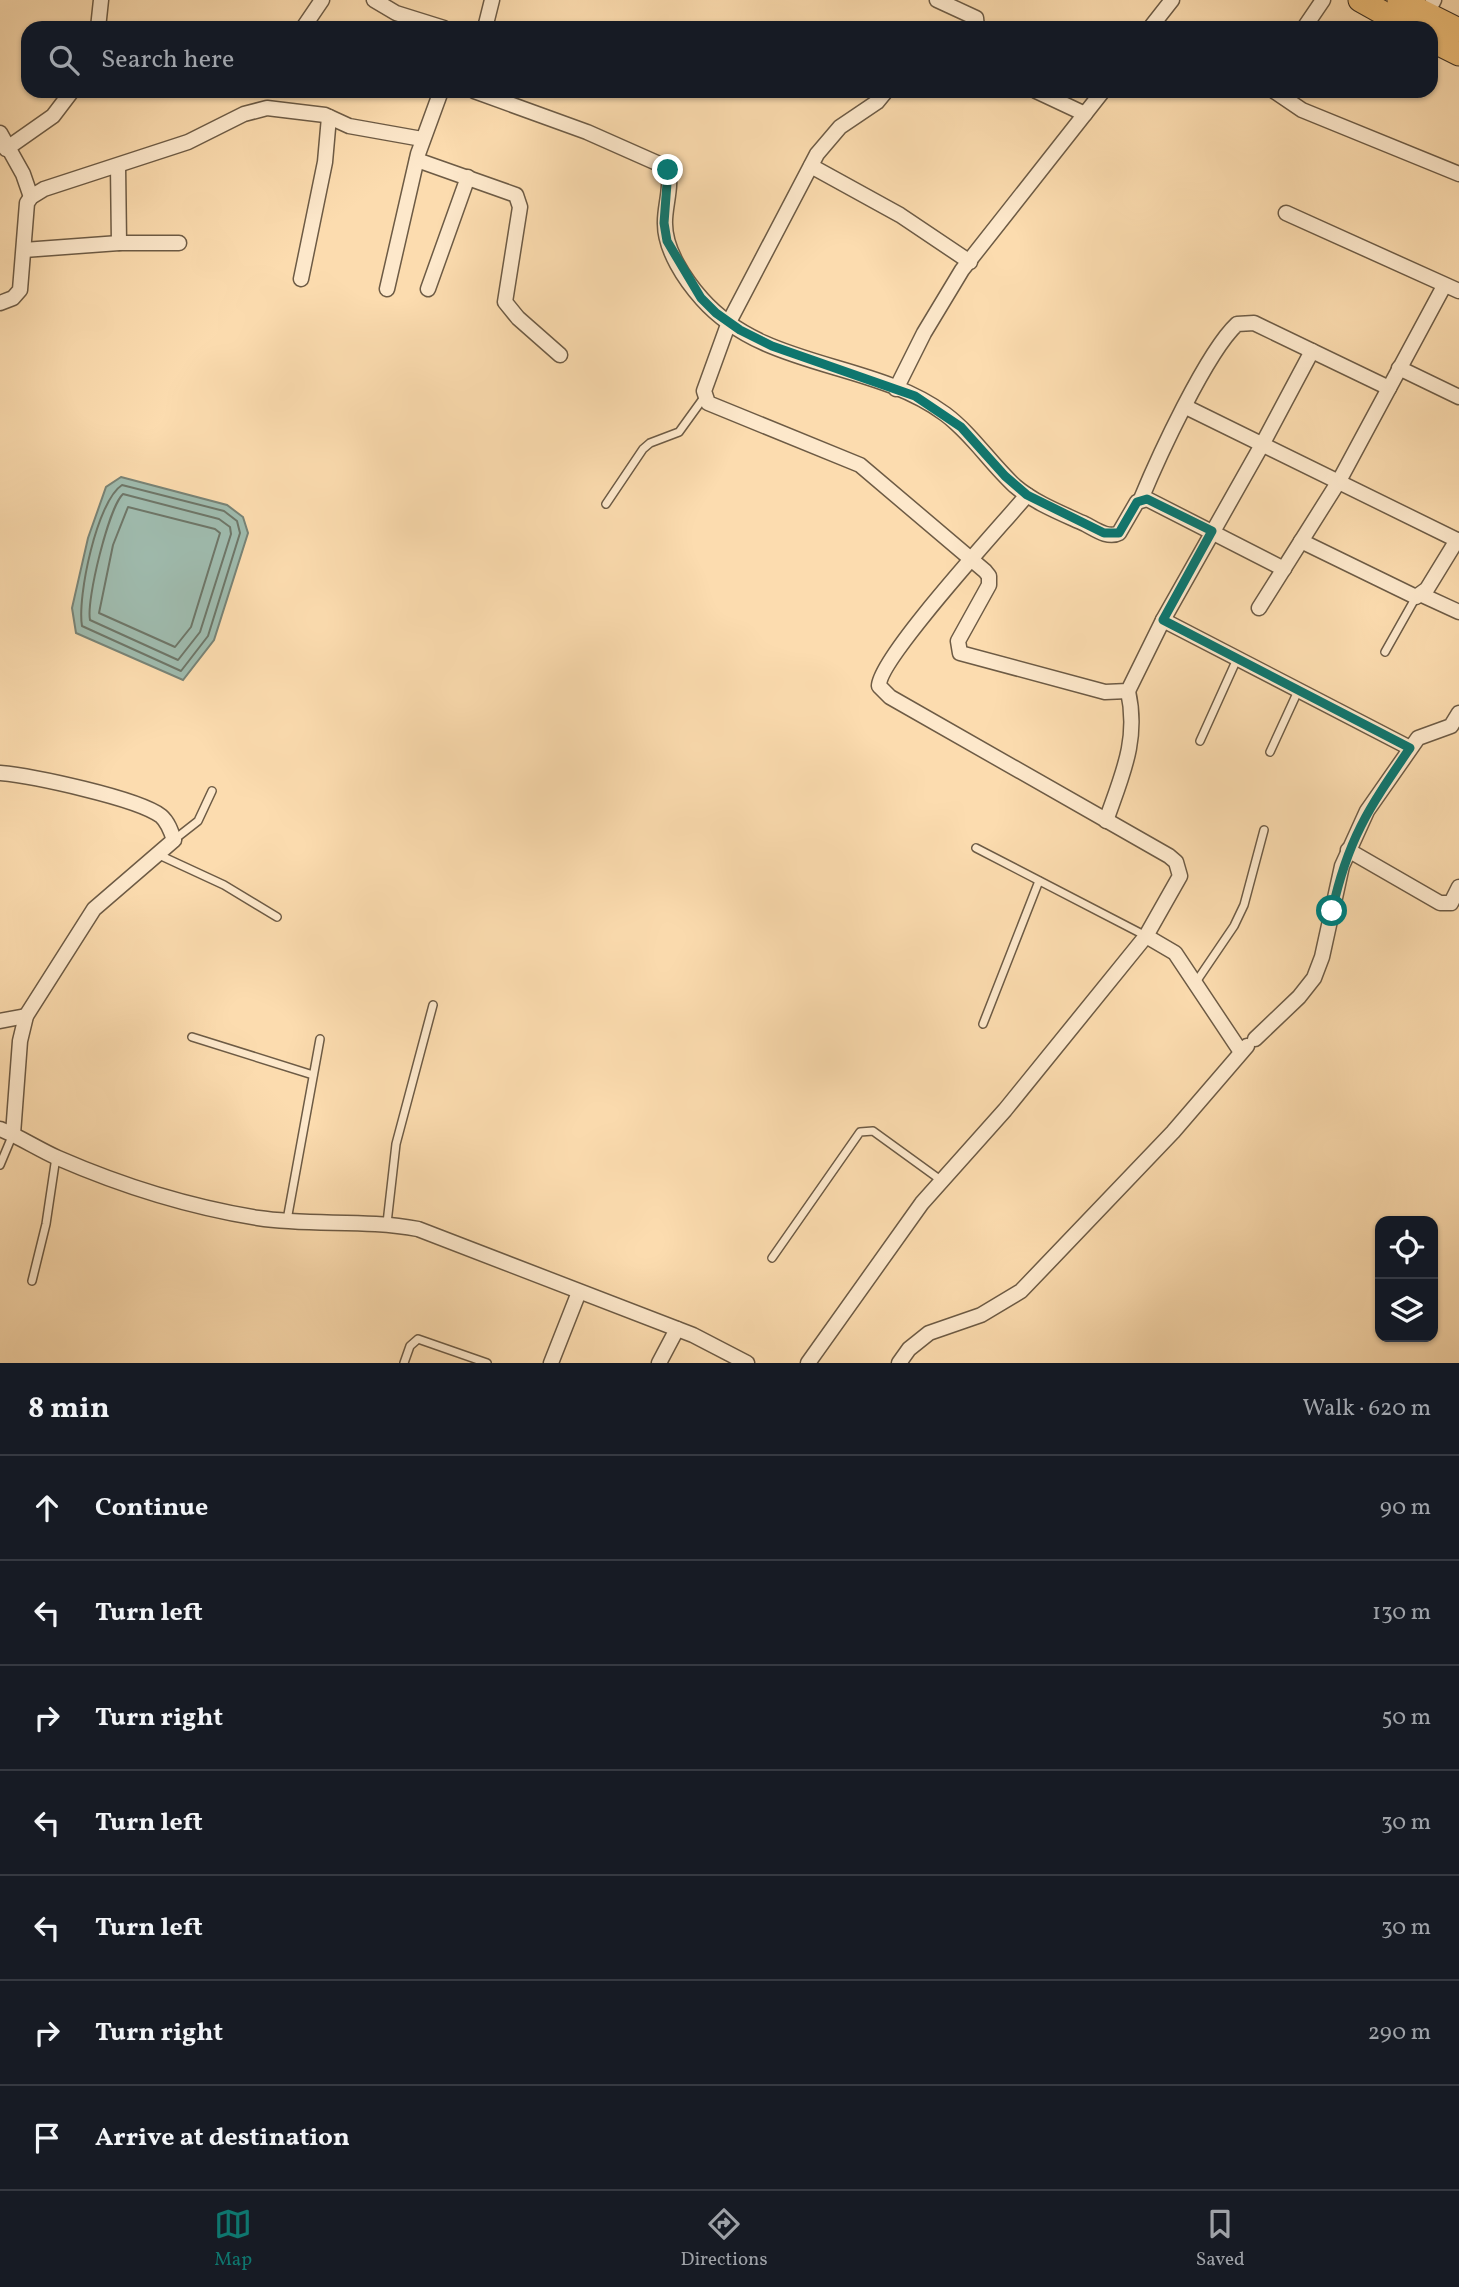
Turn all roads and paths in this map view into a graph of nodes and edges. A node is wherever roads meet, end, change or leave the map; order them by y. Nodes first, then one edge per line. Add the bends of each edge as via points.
1 (101, 0) edge
2 (322, 0) edge
3 (374, 0) edge
4 (492, 0) edge
5 (937, 0) edge
6 (1172, 0) edge
7 (1323, 0) edge
8 (1360, 0) edge
9 (1399, 0) edge
10 (1423, 18) edge
11 (99, 21) edge
12 (308, 21) edge
13 (422, 21) edge
14 (487, 21) edge
15 (976, 21) edge
16 (1156, 21) edge
17 (1309, 21) edge
18 (1438, 23) edge
19 (1459, 30) edge
20 (1438, 44) edge
21 (1459, 54) edge
22 (67, 98) edge
23 (438, 98) edge
24 (493, 98) edge
25 (880, 98) edge
26 (1051, 98) edge
27 (1098, 98) edge
28 (1284, 98) edge
29 (1085, 114) junction
30 (329, 117) junction
31 (0, 133) edge
32 (422, 139) junction
33 (6, 149) junction
34 (417, 160) junction
35 (118, 166) junction
36 (811, 166) junction
37 (1459, 174) edge
38 (468, 177) junction
39 (31, 197) junction
40 (1286, 212) dead end
41 (119, 243) junction
42 (179, 243) dead end
43 (24, 250) junction
44 (970, 262) junction
45 (302, 279) dead end
46 (1444, 286) junction
47 (387, 289) dead end
48 (428, 289) dead end
49 (1459, 292) edge
50 (0, 303) edge
51 (729, 322) junction
52 (1312, 351) junction
53 (560, 355) dead end
54 (1399, 368) junction
55 (1389, 388) junction
56 (896, 389) junction
57 (705, 396) junction
58 (1459, 397) edge
59 (1185, 407) junction
60 (1264, 443) junction
61 (1339, 481) junction
62 (1027, 495) junction
63 (1141, 499) junction
64 (606, 504) dead end
65 (1212, 531) junction
66 (1301, 541) junction
67 (1458, 541) edge
68 (972, 559) junction
69 (1284, 569) junction
70 (1419, 596) junction
71 (1259, 608) dead end
72 (1459, 612) edge
73 (1163, 620) junction
74 (1385, 652) dead end
75 (1237, 659) junction
76 (1128, 691) junction
77 (1298, 691) junction
78 (1459, 713) edge
79 (1200, 741) dead end
80 (1410, 748) junction
81 (1270, 752) dead end
82 (0, 773) edge
83 (212, 791) dead end
84 (1106, 821) junction
85 (1264, 830) dead end
86 (174, 840) junction
87 (976, 848) dead end
88 (1348, 850) junction
89 (157, 854) junction
90 (1039, 881) junction
91 (1459, 887) edge
92 (277, 917) dead end
93 (1146, 936) junction
94 (1196, 982) junction
95 (433, 1005) dead end
96 (26, 1016) junction
97 (0, 1021) edge
98 (983, 1024) dead end
99 (191, 1037) dead end
100 (320, 1039) dead end
101 (1248, 1046) junction
102 (313, 1075) junction
103 (7, 1132) edge
104 (56, 1157) junction
105 (0, 1166) edge
106 (942, 1181) junction
107 (287, 1220) junction
108 (387, 1223) junction
109 (772, 1258) dead end
110 (32, 1281) dead end
111 (579, 1292) junction
112 (677, 1329) junction
113 (461, 1353) junction
114 (404, 1363) edge
115 (457, 1363) edge
116 (487, 1363) edge
117 (551, 1363) edge
118 (659, 1363) edge
119 (747, 1363) edge
120 (808, 1363) edge
121 (899, 1363) edge

1 - 11 street
2 - 12 street
3 - 13 street
4 - 14 street
5 - 15 street
6 - 16 street
7 - 17 street
8 - 10 main road
9 - 10 main road
18 - 19 main road
20 - 21 main road
22 - 33 street via 53,116
23 - 32 street
24 - 51 street via 666,167 667,241 701,298
25 - 36 street via 828,139
26 - 29 street
27 - 29 street
28 - 37 street via 1302,110
29 - 44 street
30 - 32 street via 349,126
30 - 35 street via 259,110 188,142
30 - 45 street
31 - 33 street
32 - 34 street
33 - 39 street via 23,174
34 - 38 street
34 - 47 street
35 - 39 street
35 - 41 street
36 - 44 street via 900,215
36 - 51 street
38 - 48 street
38 - 53 street via 511,191 520,201 505,302
39 - 43 street via 24,217
40 - 46 street
41 - 42 street
41 - 43 street
43 - 50 street via 20,290
44 - 56 street via 923,333
46 - 49 street
46 - 54 street
51 - 56 street via 772,346
51 - 57 street
52 - 55 street
52 - 59 street via 1254,323 1237,324
52 - 60 street
54 - 55 street
54 - 58 street
55 - 61 street
56 - 62 street via 961,427
57 - 64 lane via 679,432 643,449
57 - 68 street via 721,410 860,465
59 - 60 street
59 - 63 street
60 - 61 street
60 - 65 street
61 - 66 street
61 - 67 street
62 - 63 street via 1109,535 1119,533
62 - 68 street
63 - 65 street via 1152,500
65 - 69 street
65 - 73 street
66 - 69 street
66 - 70 street
67 - 70 street
68 - 76 street via 990,580 958,641 960,653 1105,692
68 - 84 street via 882,671 879,686 890,697
69 - 71 street
70 - 72 street
70 - 74 lane
73 - 75 street
73 - 76 street
75 - 77 street
75 - 79 lane
76 - 84 street via 1131,747
77 - 80 street
77 - 81 lane
78 - 80 street via 1451,726 1426,734
80 - 88 street via 1367,811
82 - 86 street via 142,807 163,818
83 - 86 lane via 198,821
84 - 93 street via 1179,867 1176,885
85 - 94 lane via 1244,905
86 - 89 street
87 - 90 lane
88 - 91 street via 1440,903 1451,903
88 - 101 street via 1314,978
89 - 92 lane via 224,885
89 - 96 street via 94,909
90 - 93 lane
90 - 98 lane
93 - 94 street via 1175,953
93 - 106 street
94 - 101 street
95 - 108 lane via 396,1144
96 - 97 street
96 - 103 street
99 - 102 lane
100 - 102 lane
101 - 121 street via 1021,1292 981,1315 929,1333
102 - 107 lane
103 - 104 street
103 - 105 lane
104 - 107 street via 172,1198 237,1214
104 - 110 lane
106 - 109 lane via 873,1131 860,1132
106 - 120 street
107 - 108 street
108 - 111 street via 444,1239
111 - 112 street
111 - 117 street
112 - 118 street
112 - 119 street
113 - 114 lane via 418,1339
113 - 115 lane
113 - 116 lane

